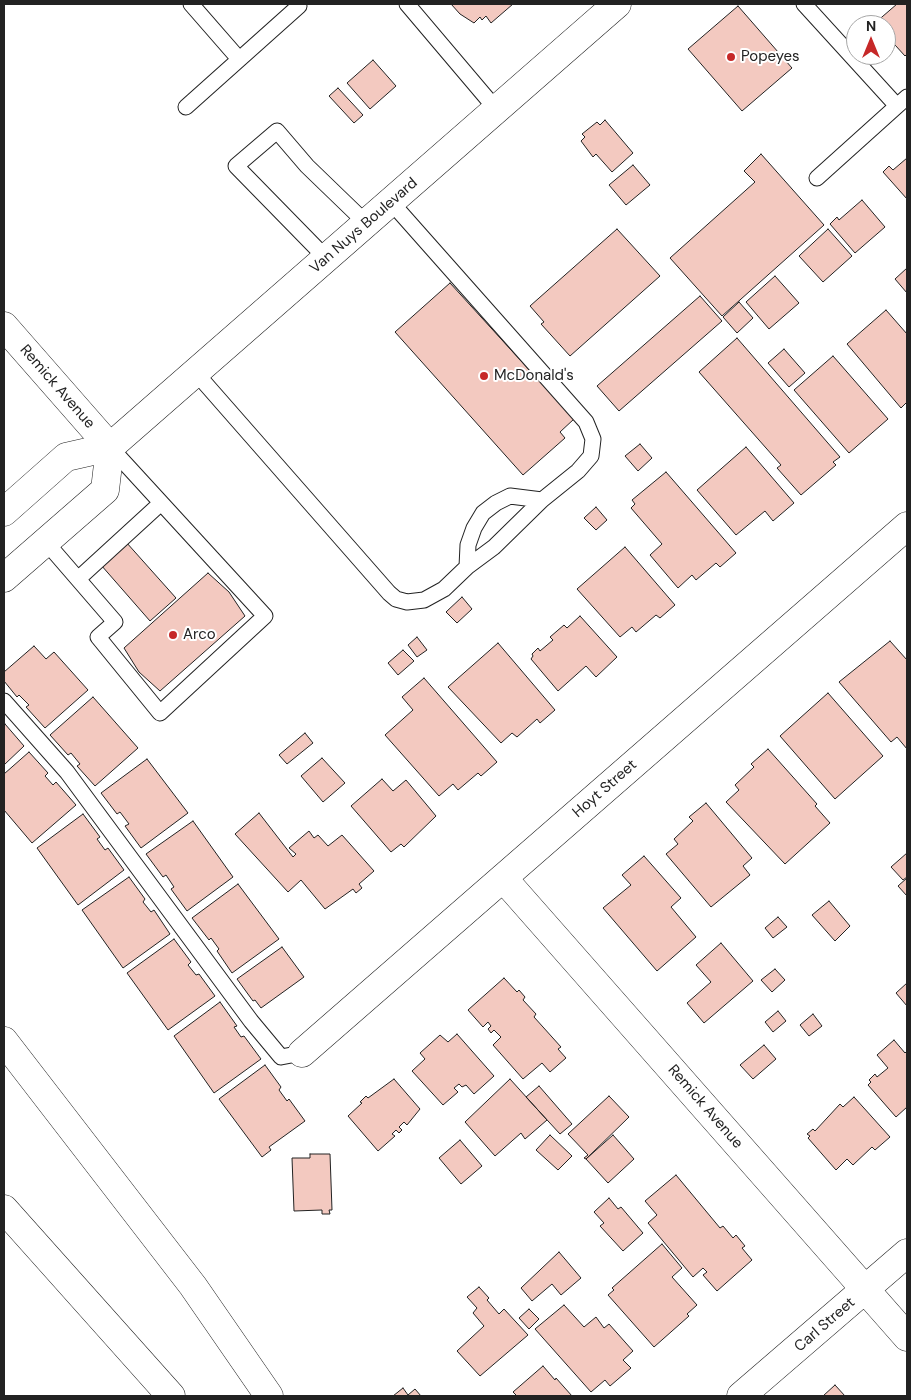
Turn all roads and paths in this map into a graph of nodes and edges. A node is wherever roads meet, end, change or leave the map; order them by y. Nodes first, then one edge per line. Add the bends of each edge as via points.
1 (191, 4) edge
2 (297, 4) edge
3 (407, 4) edge
4 (617, 4) edge
5 (809, 5) edge
6 (239, 59) junction
7 (902, 102) edge
8 (186, 107) dead end
9 (496, 109) junction
10 (817, 178) dead end
11 (391, 202) junction
12 (366, 223) junction
13 (326, 258) junction
14 (4, 326) edge
15 (196, 373) junction
16 (110, 448) junction
17 (542, 500) junction
18 (161, 503) junction
19 (4, 512) edge
20 (907, 526) edge
21 (46, 542) junction
22 (466, 567) junction
23 (4, 578) edge
24 (78, 579) junction
25 (4, 700) edge
26 (504, 878) junction
27 (4, 1041) edge
28 (302, 1053) joint
29 (4, 1209) edge
30 (907, 1253) edge
31 (866, 1290) junction
32 (907, 1338) edge
33 (171, 1396) edge
34 (269, 1396) edge
35 (742, 1396) edge

1 - 6 lane
2 - 6 lane via 299,6
3 - 9 lane
4 - 9 main road, Van Nuys Boulevard
5 - 7 lane
6 - 8 lane
7 - 10 lane
9 - 11 main road, Van Nuys Boulevard
11 - 12 main road, Van Nuys Boulevard
11 - 17 lane via 586,422 593,439 591,456
12 - 13 main road, Van Nuys Boulevard
12 - 13 lane via 307,166 277,131 236,166
13 - 15 main road, Van Nuys Boulevard
14 - 16 main road, Remick Avenue
15 - 16 main road, Van Nuys Boulevard
15 - 22 lane via 388,593 407,602 424,600 444,589
16 - 18 lane
16 - 19 main road, Van Nuys Boulevard via 66,457
16 - 21 main road via 105,490
17 - 22 lane via 494,546
17 - 22 lane via 510,496 483,513 468,545
18 - 24 lane
18 - 24 lane via 265,616 160,713 98,637 115,622
20 - 26 main road, Hoyt Street
21 - 23 main road
21 - 24 lane
25 - 28 lane via 66,772 280,1057
26 - 28 main road, Hoyt Street
26 - 31 main road, Remick Avenue
27 - 34 main road via 193,1286
29 - 33 main road
30 - 31 main road, Carl Street
31 - 32 main road, Remick Avenue
31 - 35 main road, Carl Street

